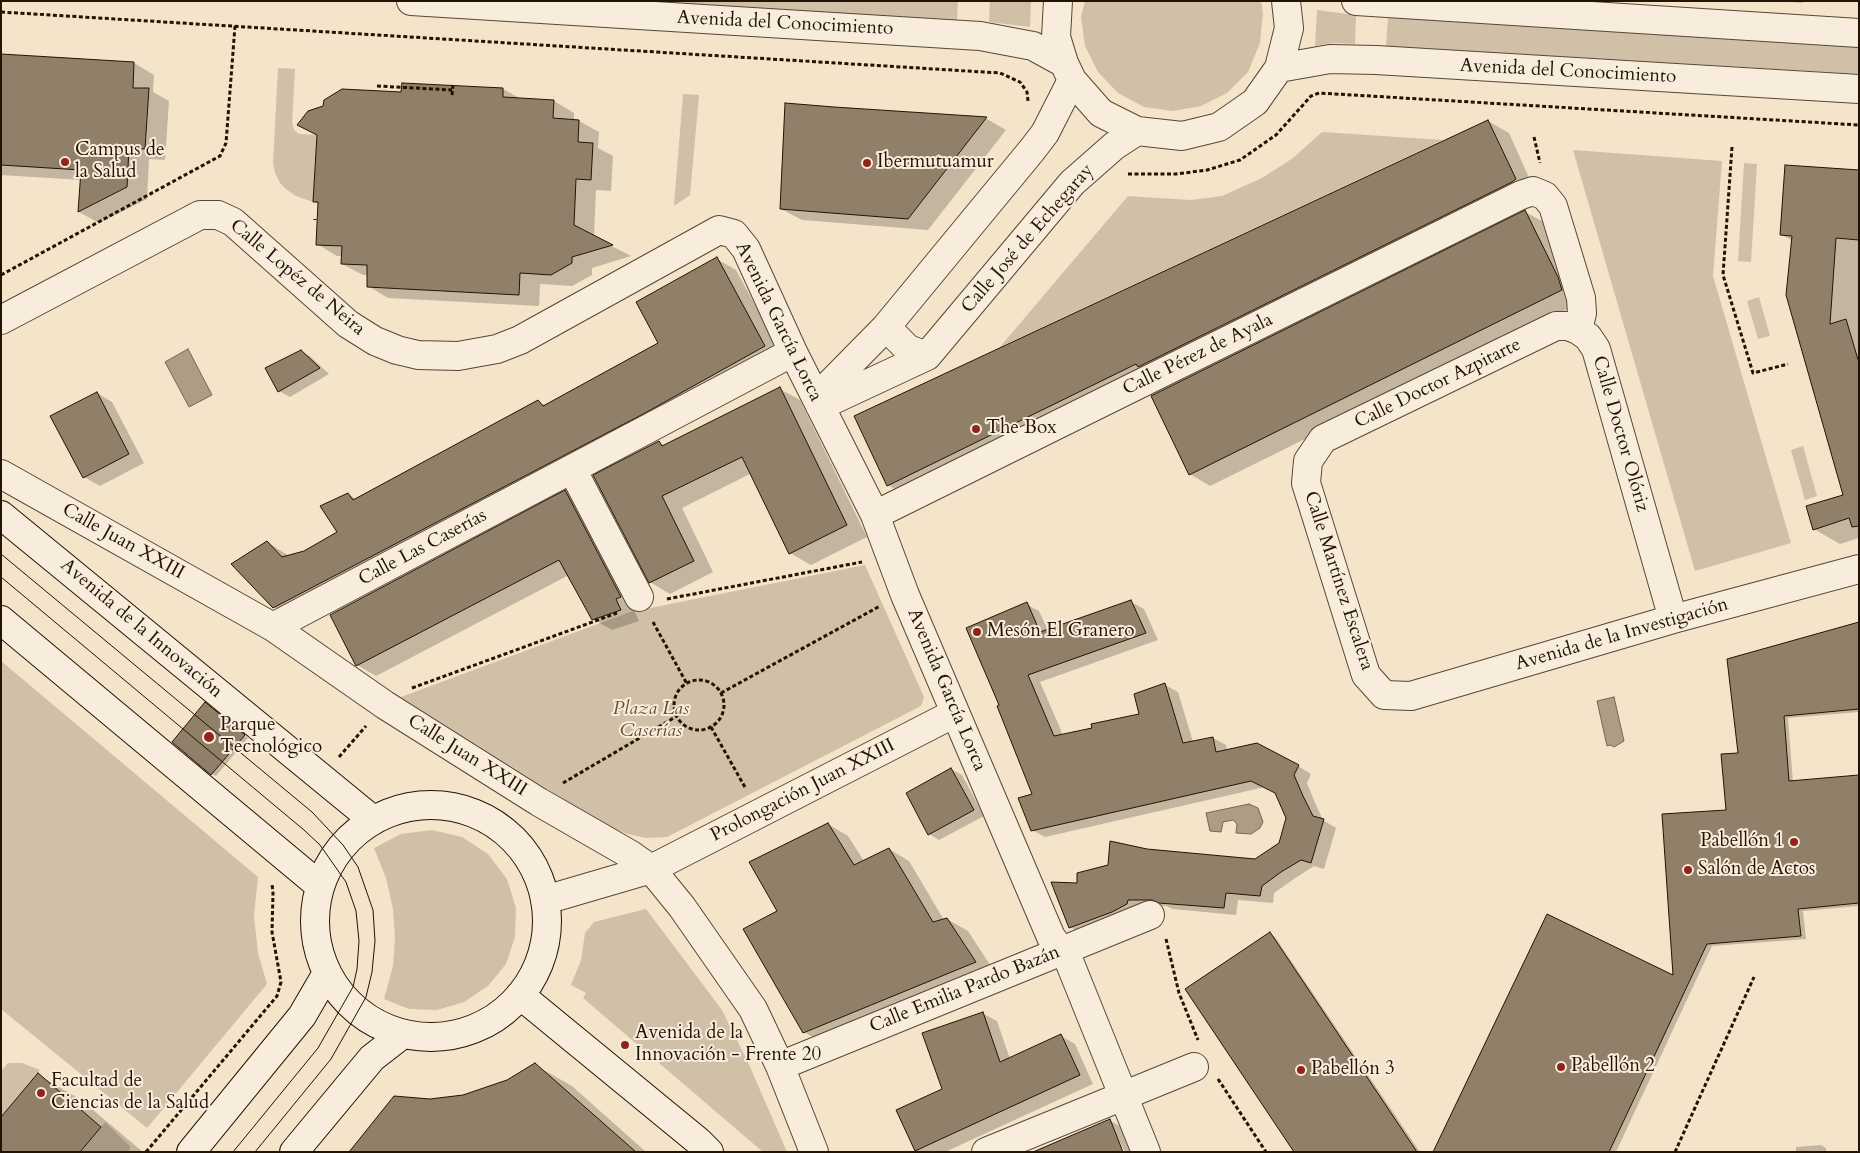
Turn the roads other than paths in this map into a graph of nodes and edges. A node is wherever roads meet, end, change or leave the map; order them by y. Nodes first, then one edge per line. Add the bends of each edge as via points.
1 (411, 1) edge
2 (1058, 1) edge
3 (1286, 1) edge
4 (1356, 1) edge
5 (1859, 33) edge
6 (1279, 68) junction
7 (1068, 72) junction
8 (1859, 89) edge
9 (1137, 131) junction
10 (734, 234) joint
11 (1, 320) edge
12 (886, 327) junction
13 (1578, 330) junction
14 (793, 352) junction
15 (927, 356) junction
16 (818, 402) junction
17 (1308, 461) joint
18 (572, 469) junction
19 (1, 474) edge
20 (1, 515) edge
21 (874, 515) junction
22 (1859, 568) edge
23 (639, 597) road end
24 (1673, 619) junction
25 (1, 620) edge
26 (273, 627) junction
27 (1384, 695) joint
28 (956, 713) junction
29 (373, 820) junction
30 (651, 869) junction
31 (320, 886) junction
32 (545, 900) junction
33 (1158, 925) road end
34 (1061, 950) junction
35 (328, 973) junction
36 (520, 995) junction
37 (403, 1034) junction
38 (1200, 1064) road end
39 (780, 1066) junction
40 (1124, 1095) junction
41 (190, 1152) edge
42 (294, 1152) edge
43 (708, 1152) edge
44 (814, 1152) edge
45 (986, 1152) edge
46 (1146, 1152) edge

1 - 7 street, Avenida del Conocimiento via 980,36 1033,46
2 - 7 street via 1056,37
3 - 6 street via 1289,28
4 - 5 street
6 - 8 street, Avenida del Conocimiento via 1330,59 1376,60
6 - 9 street via 1255,102 1219,127 1182,136
7 - 9 street via 1101,113
7 - 12 street via 1045,133
9 - 15 street, Calle José de Echegaray via 1114,146 1072,183
10 - 11 street, Calle Lopéz de Neira via 719,230 520,340 497,349 458,356 418,355 375,341 348,324 233,222 218,215 200,215
10 - 14 street, Avenida García Lorca via 746,249
12 - 15 street via 908,349
12 - 16 street
13 - 17 street, Calle Doctor Azpitarte via 1556,326 1323,439
13 - 21 street, Calle Pérez de Ayala via 1581,298 1553,206 1545,196 1533,192
13 - 24 street, Calle Doctor Olóriz via 1596,349
14 - 16 street, Avenida García Lorca
14 - 18 street, Calle Las Caserías
15 - 16 street, Calle José de Echegaray
16 - 21 street, Avenida García Lorca
17 - 27 street, Calle Martínez Escalera via 1306,483 1366,675
18 - 23 street
18 - 26 street, Calle Las Caserías
19 - 26 street, Calle Juan XXIII
20 - 29 street, Avenida de la Innovación
21 - 28 street, Avenida García Lorca
22 - 24 street, Avenida de la Investigación
24 - 27 street, Avenida de la Investigación via 1411,696
25 - 31 street
26 - 30 street, Calle Juan XXIII via 385,704
28 - 30 street, Prolongación Juan XXIII
28 - 34 street, Avenida García Lorca via 1052,937
29 - 31 street via 343,845
29 - 32 street via 406,807 444,805 478,814 508,833 531,862
30 - 32 street, Prolongación Juan XXIII
30 - 39 street, Calle Juan XXIII via 682,907 753,1008
31 - 35 street via 316,933
32 - 36 street via 546,938 536,969
33 - 34 street, Calle Emilia Pardo Bazán
34 - 39 street, Calle Emilia Pardo Bazán
34 - 40 street, Avenida García Lorca via 1069,962
35 - 37 street via 340,993 359,1012
35 - 41 street via 302,1016
36 - 37 street via 490,1020 456,1034 425,1037
36 - 43 street
37 - 42 street via 372,1058
38 - 40 street
39 - 44 street, Calle Juan XXIII
40 - 45 street
40 - 46 street, Avenida García Lorca

